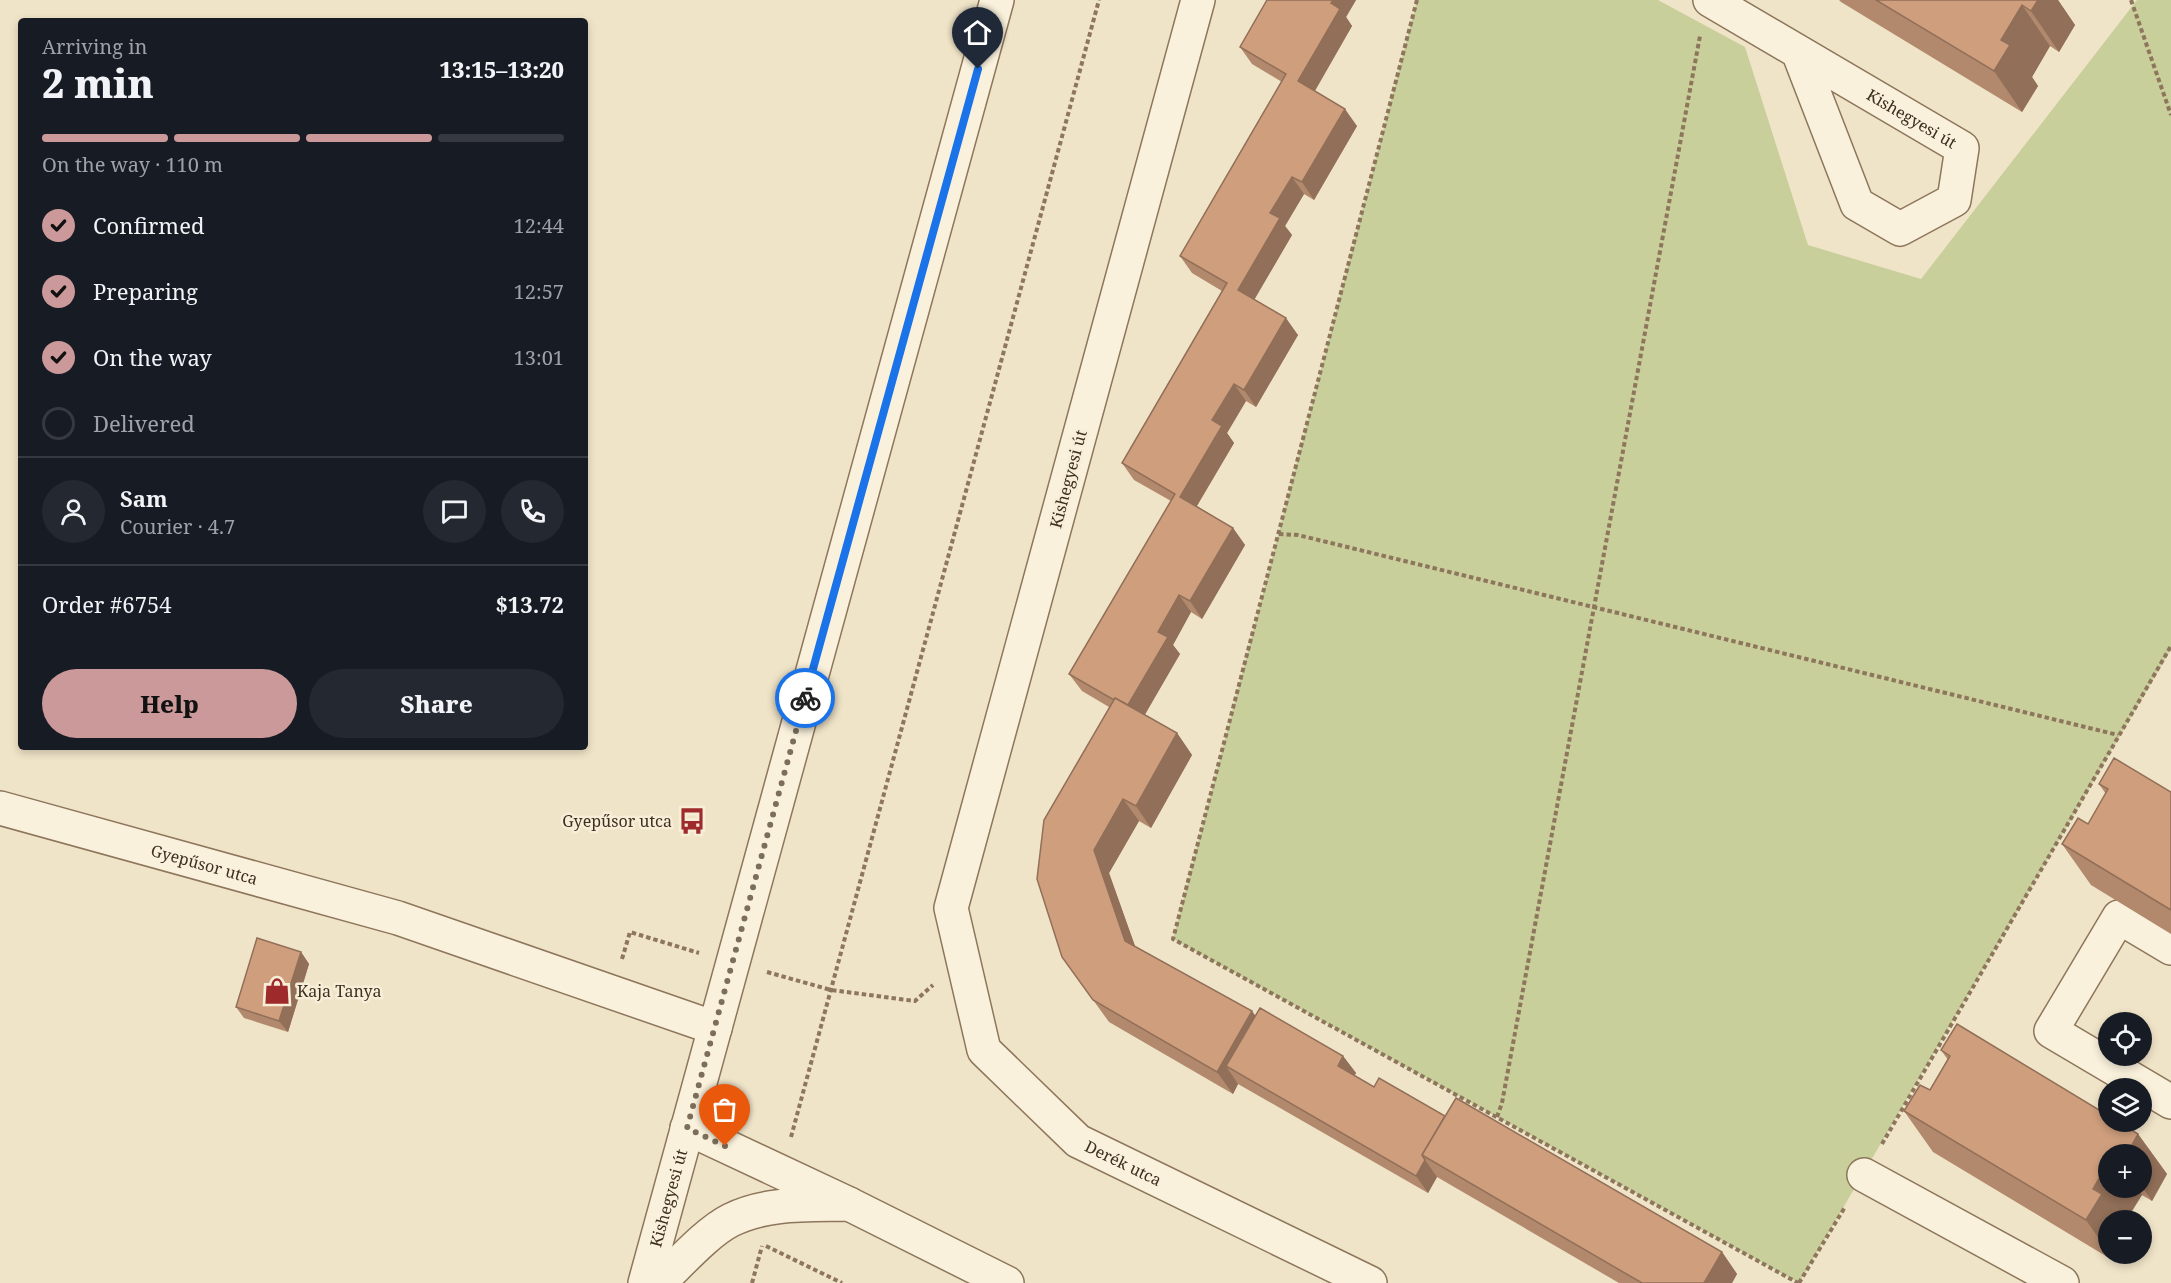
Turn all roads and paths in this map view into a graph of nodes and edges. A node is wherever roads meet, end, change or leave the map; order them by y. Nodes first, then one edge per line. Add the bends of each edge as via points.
1 (997, 0) edge
2 (1099, 0) edge
3 (1198, 0) edge
4 (1417, 0) edge
5 (1710, 0) edge
6 (2132, 0) edge
7 (1700, 34) dead end
8 (1799, 54) junction
9 (2171, 115) edge
10 (1279, 534) junction
11 (1594, 607) junction
12 (2171, 646) edge
13 (2118, 735) junction
14 (0, 808) edge
15 (2171, 948) edge
16 (963, 958) junction
17 (831, 990) junction
18 (715, 1028) junction
19 (2171, 1102) edge
20 (1497, 1117) junction
21 (687, 1128) junction
22 (791, 1138) dead end
23 (1864, 1175) junction
24 (849, 1204) junction
25 (645, 1283) edge
26 (659, 1283) edge
27 (752, 1283) edge
28 (842, 1283) edge
29 (1007, 1283) edge
30 (1370, 1283) edge
31 (1798, 1283) edge
32 (2062, 1283) edge

1 - 18 street, Kishegyesi út
2 - 17 path
3 - 16 street, Kishegyesi út via 951,908
4 - 10 path
5 - 8 street, Kishegyesi út
6 - 9 path
7 - 11 path
8 - 8 street, Kishegyesi út via 1962,148 1954,200 1900,230 1857,204
10 - 11 path via 1298,535
10 - 20 path via 1173,939
11 - 13 path
11 - 20 path
12 - 13 path
13 - 23 path
14 - 18 street, Gyepűsor utca via 399,918
15 - 19 street via 2119,918 2051,1031
16 - 17 path via 915,1001
16 - 30 street, Derék utca via 984,1050 1078,1141
17 - 22 path
18 - 21 street, Kishegyesi út
20 - 31 path
21 - 24 street
21 - 25 street, Kishegyesi út
23 - 31 path
23 - 32 street
24 - 26 street via 772,1207 731,1220
24 - 29 street
27 - 28 path via 762,1244

